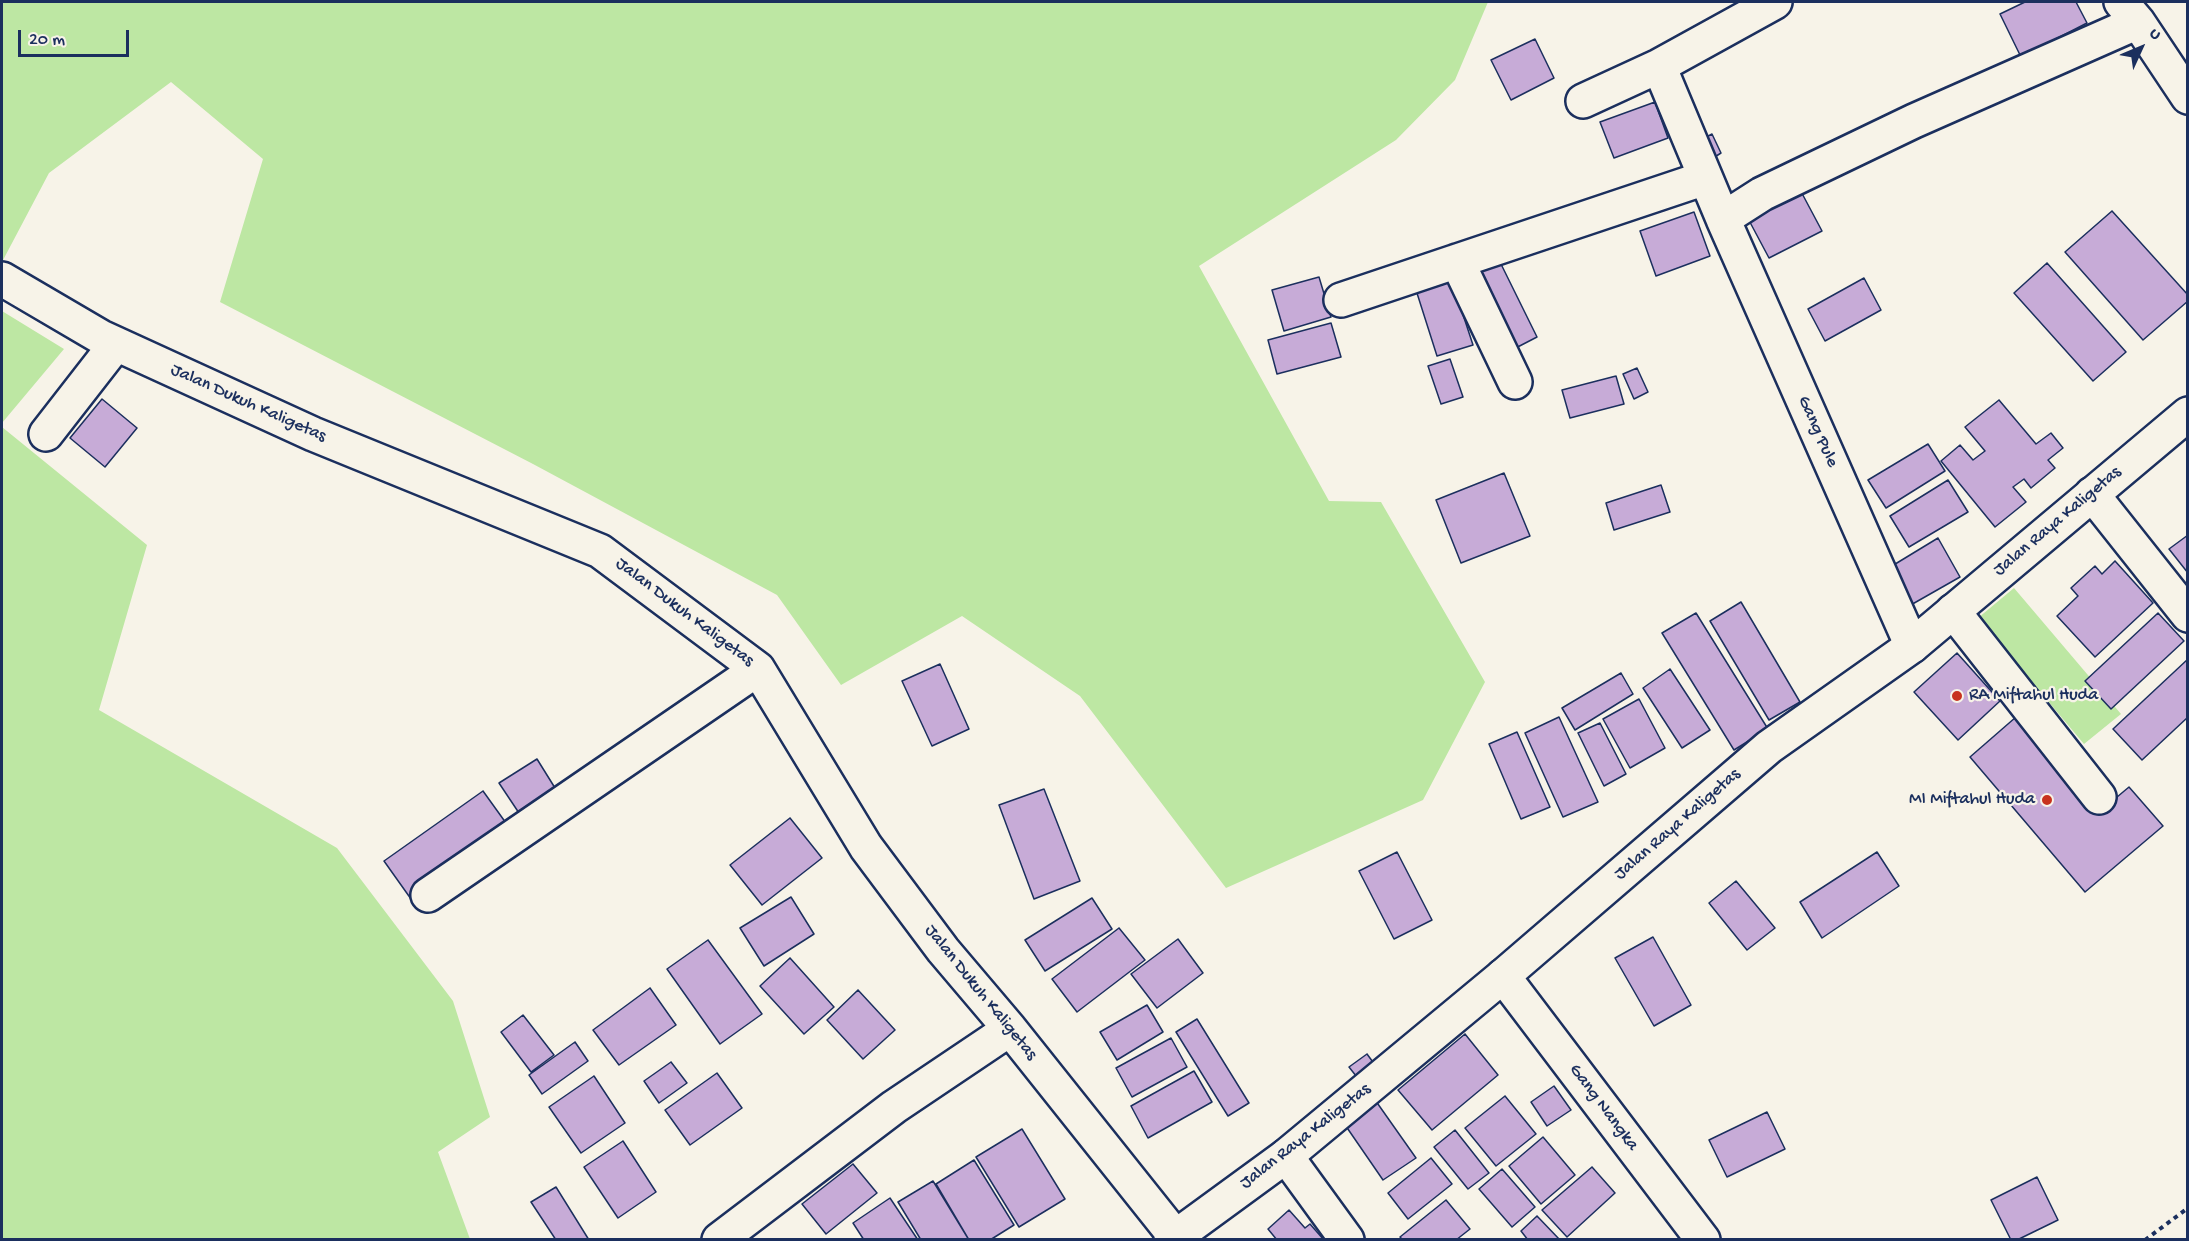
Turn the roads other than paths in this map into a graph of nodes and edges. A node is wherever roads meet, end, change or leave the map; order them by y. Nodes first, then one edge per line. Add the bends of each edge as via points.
1 (1775, 2) edge
2 (2129, 12) edge
3 (1659, 66) junction
4 (2187, 97) edge
5 (1583, 101) dead end
6 (1705, 178) junction
7 (1723, 219) junction
8 (1457, 261) junction
9 (2, 279) edge
10 (1341, 300) dead end
11 (116, 344) junction
12 (1515, 382) dead end
13 (2187, 414) edge
14 (46, 434) dead end
15 (2092, 494) junction
16 (1953, 611) junction
17 (2187, 615) edge
18 (1912, 646) junction
19 (758, 669) junction
20 (2099, 797) dead end
21 (428, 895) dead end
22 (1503, 976) junction
23 (1010, 1029) junction
24 (1286, 1156) junction
25 (1173, 1238) edge
26 (719, 1239) edge
27 (1347, 1239) edge
28 (1703, 1239) edge

1 - 3 street
2 - 4 street
2 - 7 street via 1762,194
3 - 5 street
3 - 6 street, Gang Pule
6 - 7 street, Gang Pule
6 - 8 street
7 - 18 street, Gang Pule
8 - 10 street
8 - 12 street
9 - 11 street, Jalan Dukuh Kaligetas
11 - 14 street
11 - 19 street, Jalan Dukuh Kaligetas via 313,434 600,550
13 - 15 street, Jalan Raya Kaligetas
15 - 16 street, Jalan Raya Kaligetas
15 - 17 street
16 - 18 street, Jalan Raya Kaligetas
16 - 20 street
18 - 22 street, Jalan Raya Kaligetas via 1768,747
19 - 21 street
19 - 23 street, Jalan Dukuh Kaligetas via 866,848 943,950
22 - 24 street, Jalan Raya Kaligetas
22 - 28 street, Gang Nangka
23 - 25 street, Jalan Dukuh Kaligetas
23 - 26 street via 894,1107
24 - 25 street, Jalan Raya Kaligetas
24 - 27 street

